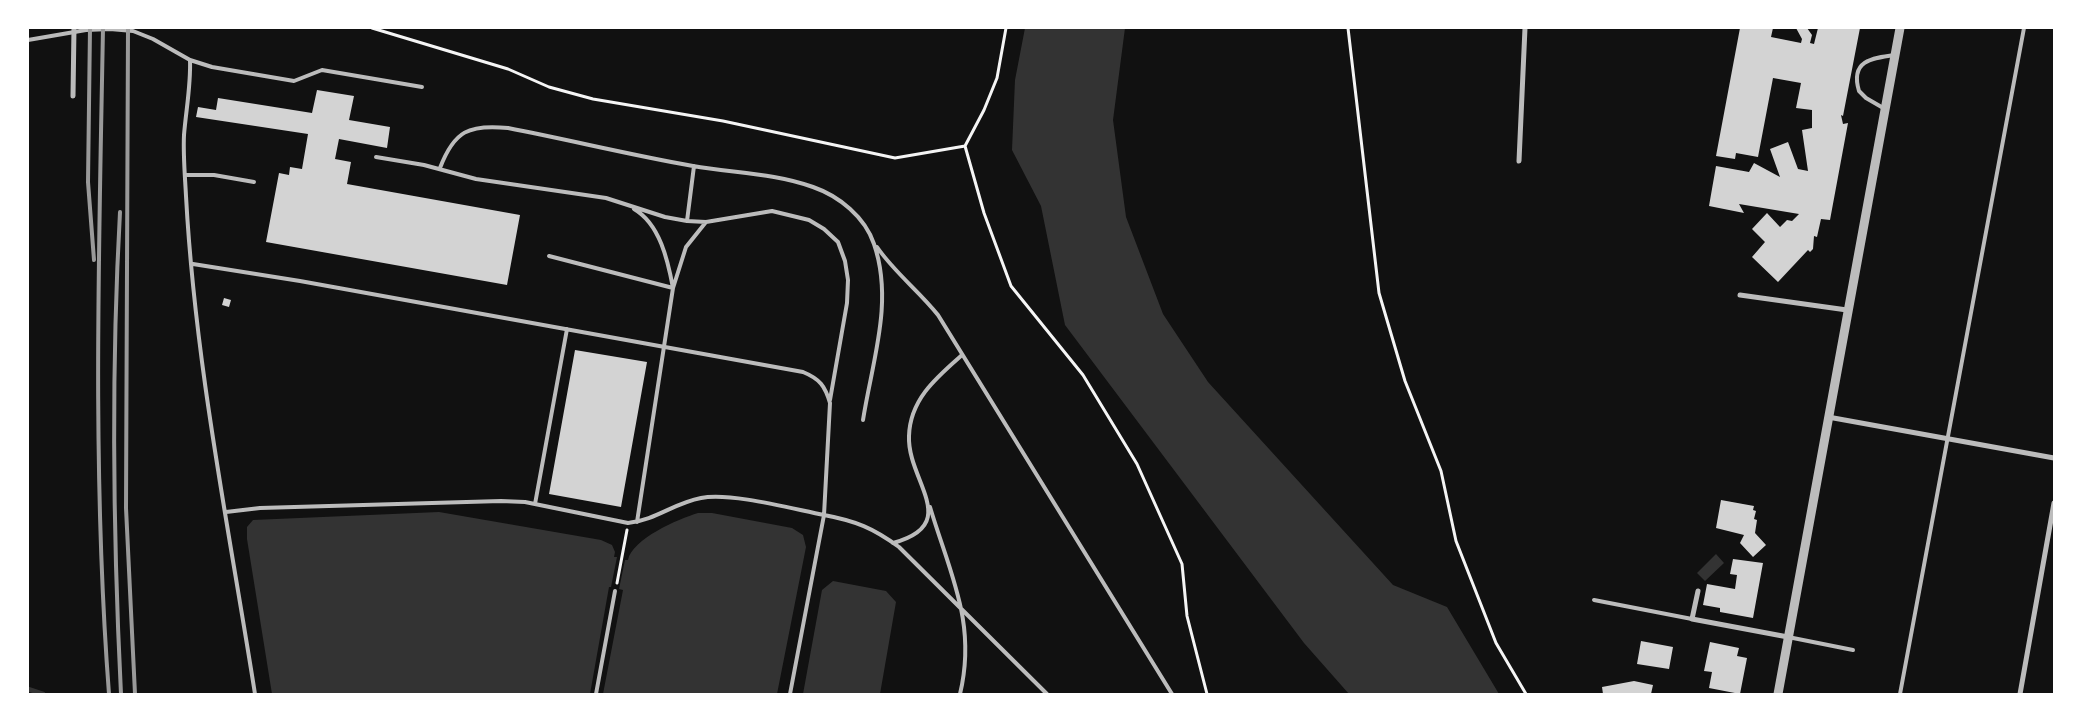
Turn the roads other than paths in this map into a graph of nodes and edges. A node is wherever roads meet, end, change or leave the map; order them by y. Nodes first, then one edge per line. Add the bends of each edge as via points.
1 (74, 28) edge
2 (1525, 28) edge
3 (1900, 28) edge
4 (2024, 28) edge
5 (28, 40) edge
6 (1895, 55) junction
7 (190, 60) junction
8 (422, 87) dead end
9 (73, 96) dead end
10 (1885, 109) junction
11 (376, 157) dead end
12 (1519, 161) dead end
13 (694, 166) junction
14 (440, 168) junction
15 (186, 175) junction
16 (254, 182) dead end
17 (626, 204) junction
18 (688, 221) junction
19 (706, 222) junction
20 (874, 243) junction
21 (549, 256) dead end
22 (193, 264) junction
23 (673, 288) junction
24 (1740, 295) dead end
25 (1848, 310) junction
26 (566, 329) junction
27 (665, 347) junction
28 (962, 355) junction
29 (830, 402) junction
30 (1828, 417) junction
31 (863, 420) dead end
32 (1947, 439) junction
33 (2054, 458) edge
34 (928, 500) junction
35 (535, 504) junction
36 (2054, 504) edge
37 (226, 512) junction
38 (824, 515) junction
39 (638, 522) junction
40 (893, 543) junction
41 (615, 591) road end
42 (1698, 591) dead end
43 (1594, 600) dead end
44 (962, 609) junction
45 (1692, 619) junction
46 (1788, 637) junction
47 (1853, 650) dead end
48 (256, 694) edge
49 (596, 694) edge
50 (790, 694) edge
51 (960, 694) edge
52 (1047, 694) edge
53 (1172, 694) edge
54 (1778, 694) edge
55 (1900, 694) edge
56 (2020, 694) edge

1 - 9 street
2 - 12 street
3 - 6 street
4 - 32 lane
5 - 7 lane via 86,30 133,31
6 - 10 street
6 - 10 lane via 1866,60 1858,73 1859,91
7 - 8 lane via 212,67 294,81 322,70
7 - 15 lane via 184,138
10 - 25 street
11 - 14 lane
13 - 14 lane via 485,125 455,138
13 - 18 lane
13 - 20 lane via 788,180 813,187 834,197 853,212
14 - 17 lane via 476,179 555,189
15 - 16 lane via 214,175
15 - 22 lane
17 - 18 lane
17 - 23 lane via 652,226 669,265
18 - 19 lane
19 - 23 lane via 686,247
19 - 29 lane via 772,211 789,213 809,220 838,242 845,261 848,295
20 - 28 lane via 886,260 925,299
20 - 31 lane via 882,278 883,306
21 - 23 lane
22 - 26 lane
22 - 37 lane via 215,462
23 - 27 lane
24 - 25 street
25 - 30 street
26 - 27 lane
26 - 35 lane
27 - 29 lane via 803,372 816,377 825,387
27 - 39 lane
28 - 34 lane via 935,378 922,394 912,416 909,456
28 - 53 lane
29 - 38 lane
30 - 32 street
30 - 46 street
32 - 33 street
32 - 55 lane
34 - 40 lane via 928,516 921,530 912,538
34 - 44 lane
35 - 37 lane via 427,502
35 - 39 lane via 628,523
36 - 56 street
37 - 48 lane
38 - 39 lane via 725,497 705,497
38 - 40 lane via 856,521
38 - 50 lane
40 - 44 lane
41 - 49 lane
42 - 45 street
43 - 45 lane
44 - 51 lane via 966,636
44 - 52 lane
45 - 46 street
46 - 47 lane
46 - 54 street

